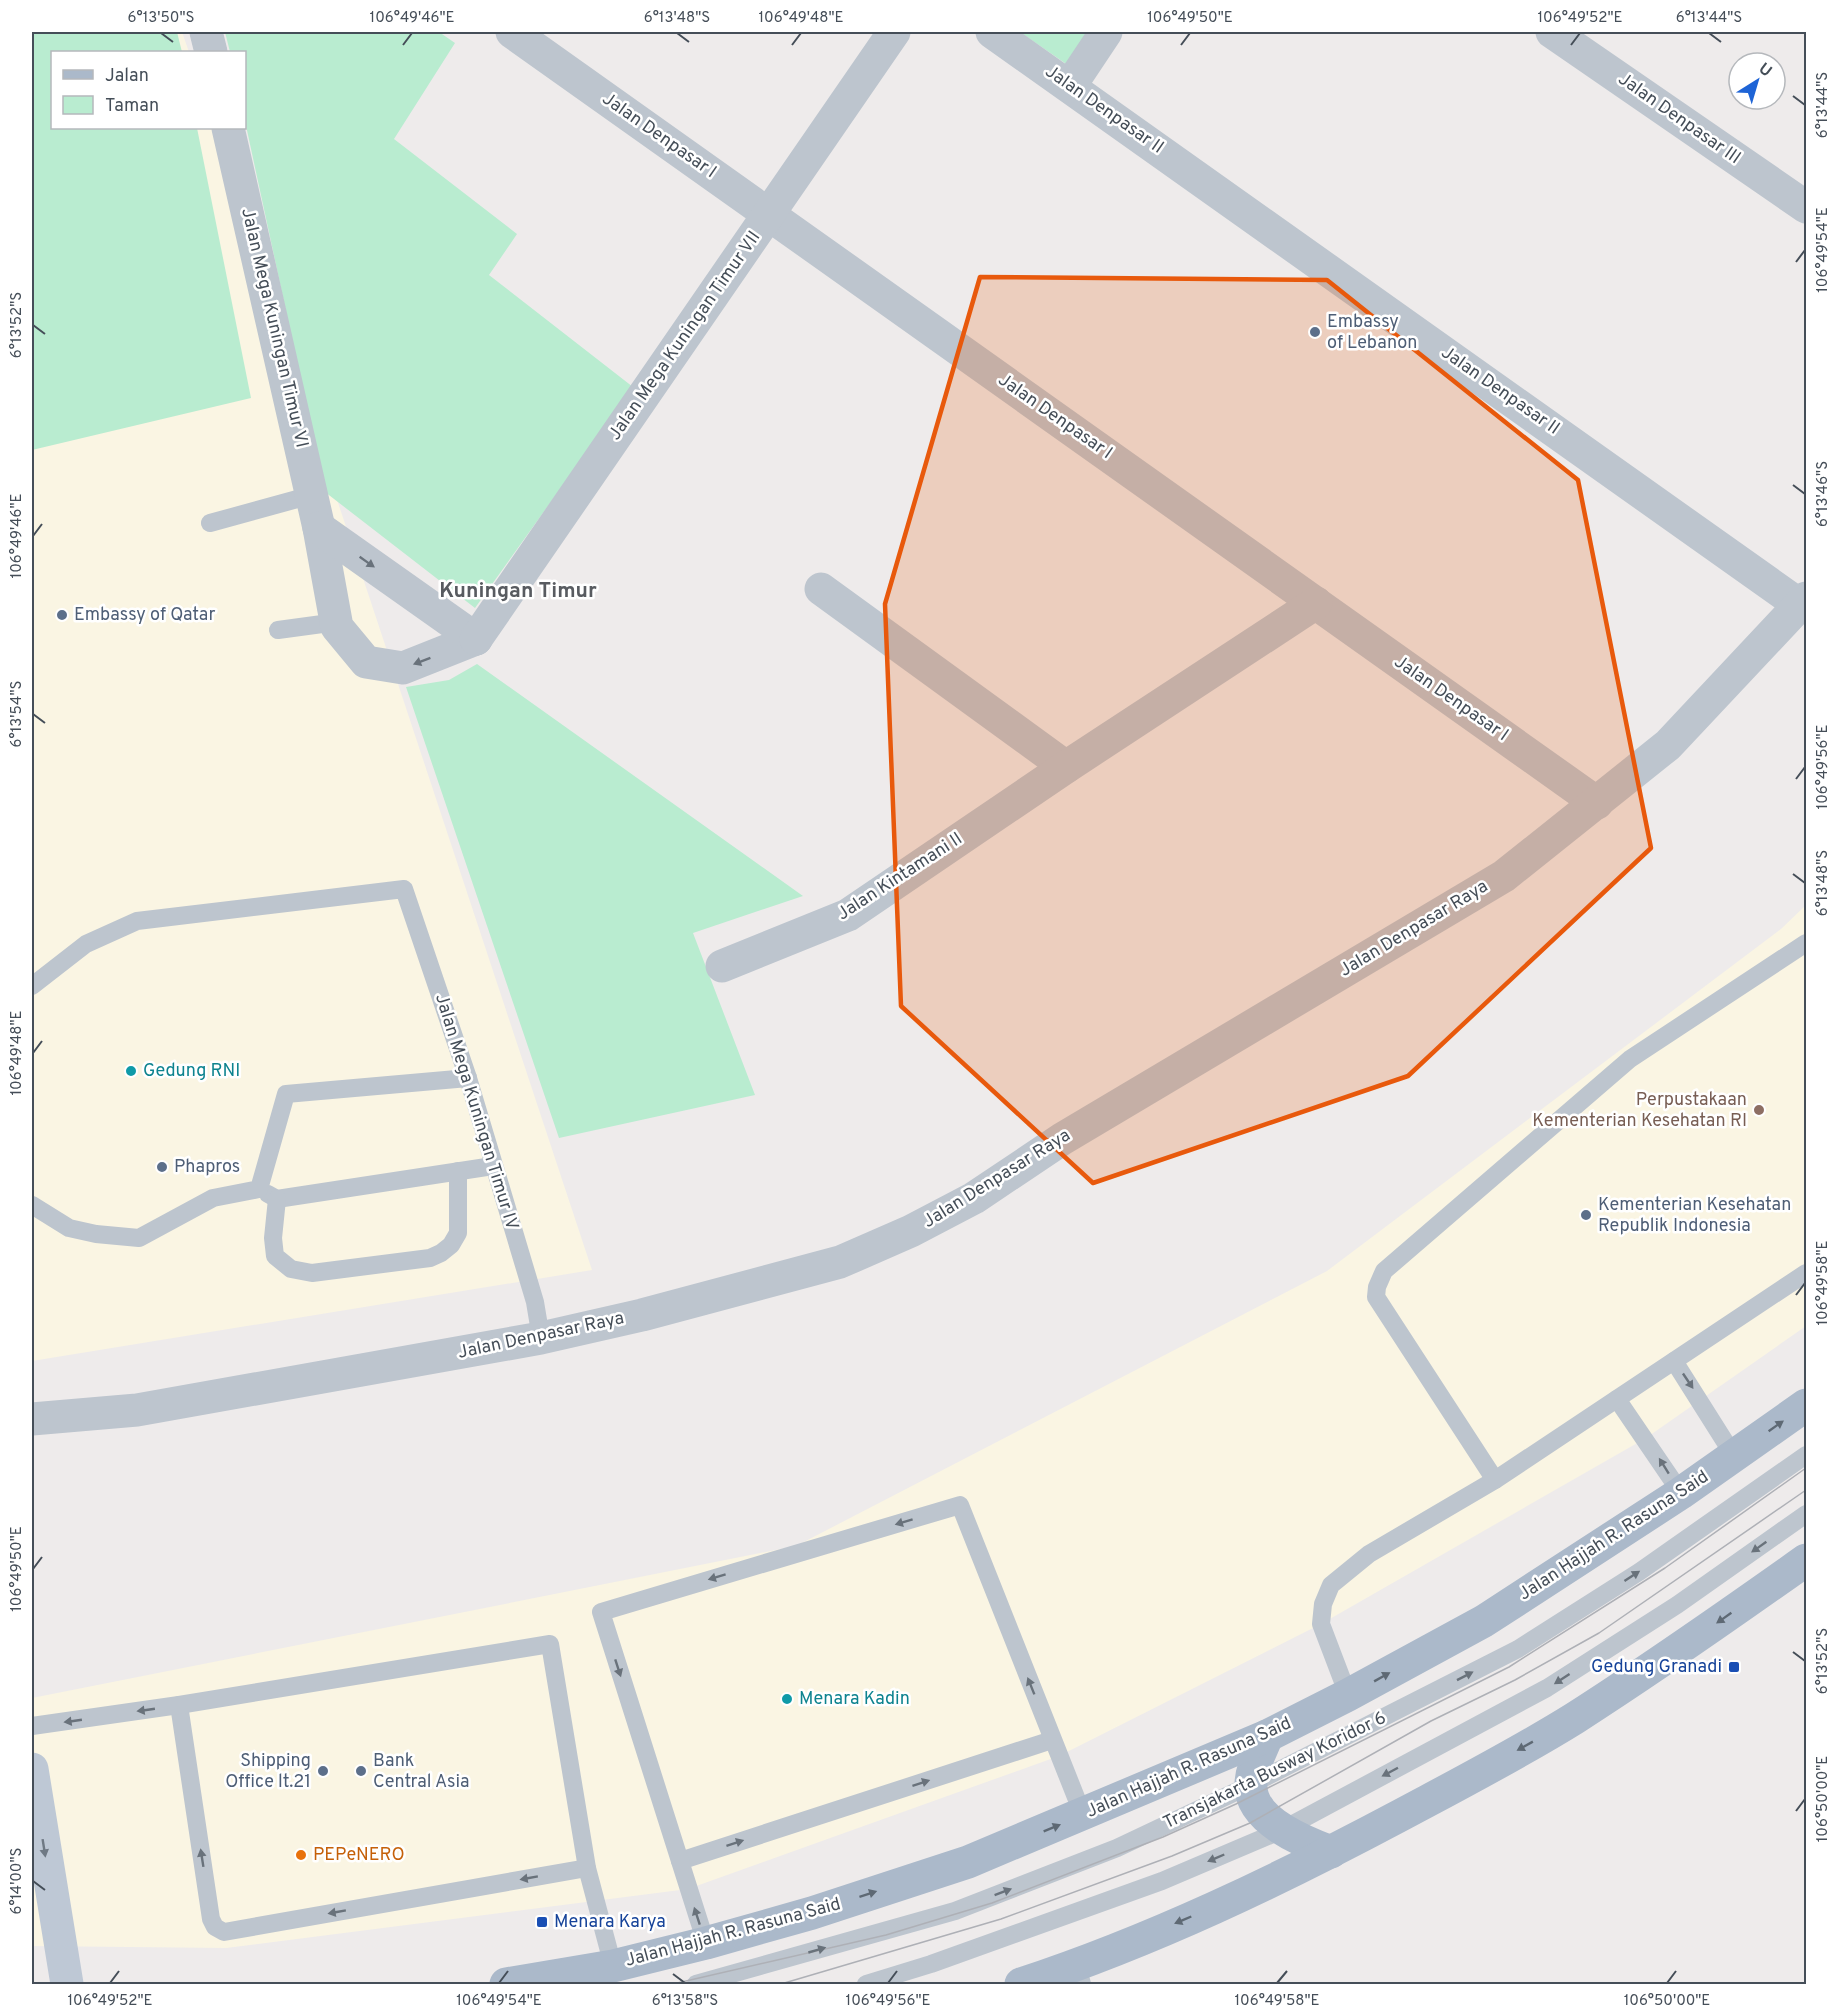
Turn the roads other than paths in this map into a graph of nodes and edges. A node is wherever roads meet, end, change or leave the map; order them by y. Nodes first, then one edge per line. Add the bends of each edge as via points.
1 (206, 32) edge
2 (512, 32) edge
3 (894, 32) edge
4 (992, 32) edge
5 (1106, 32) edge
6 (1551, 32) edge
7 (211, 51) edge
8 (1070, 86) junction
9 (228, 129) edge
10 (1806, 207) edge
11 (769, 214) junction
12 (312, 495) junction
13 (210, 523) dead end
14 (319, 528) junction
15 (821, 589) dead end
16 (1804, 602) edge
17 (1316, 603) junction
18 (337, 622) junction
19 (278, 630) dead end
20 (476, 639) junction
21 (1066, 767) junction
22 (1597, 803) junction
23 (1806, 943) edge
24 (722, 966) dead end
25 (32, 986) edge
26 (468, 1078) junction
27 (493, 1166) junction
28 (458, 1171) junction
29 (259, 1189) junction
30 (277, 1199) junction
31 (32, 1205) edge
32 (1806, 1273) edge
33 (541, 1338) junction
34 (1674, 1361) junction
35 (1617, 1399) junction
36 (1806, 1405) edge
37 (32, 1419) edge
38 (1806, 1455) edge
39 (1734, 1456) junction
40 (1495, 1480) junction
41 (1681, 1494) junction
42 (1806, 1514) edge
43 (1806, 1560) edge
44 (1348, 1695) junction
45 (178, 1705) junction
46 (32, 1726) edge
47 (1267, 1736) junction
48 (1052, 1740) junction
49 (32, 1769) edge
50 (1250, 1785) junction
51 (1083, 1815) junction
52 (1282, 1830) junction
53 (1331, 1852) junction
54 (680, 1861) junction
55 (587, 1868) junction
56 (45, 1936) edge
57 (706, 1943) junction
58 (613, 1966) junction
59 (1079, 1975) edge
60 (68, 1984) edge
61 (507, 1984) edge
62 (696, 1984) edge
63 (866, 1984) edge
64 (1021, 1984) edge

1 - 7 street
2 - 11 street, Jalan Denpasar I
3 - 11 street, Jalan Mega Kuningan Timur VII
4 - 8 street, Jalan Denpasar II
5 - 8 street
6 - 10 street, Jalan Denpasar III
8 - 16 street, Jalan Denpasar II
9 - 12 street, Jalan Mega Kuningan Timur VI
11 - 17 street, Jalan Denpasar I
11 - 20 street, Jalan Mega Kuningan Timur VII
12 - 13 lane
12 - 14 street, Jalan Mega Kuningan Timur VI
14 - 18 street, Jalan Mega Kuningan Timur VI
14 -> 20 street
15 - 21 street
16 - 22 street, Jalan Denpasar Raya via 1668,745
17 - 21 street, Jalan Kintamani II
17 - 22 street, Jalan Denpasar I
18 - 19 lane
20 -> 18 street, Jalan Mega Kuningan Timur VI via 403,668 366,662
21 - 24 street, Jalan Kintamani II via 848,915
22 - 33 street, Jalan Denpasar Raya via 1504,876 1062,1139 974,1198 911,1231 840,1262
23 - 40 lane via 1630,1059 1379,1278 1376,1298
25 - 26 lane, Jalan Mega Kuningan Timur IV via 87,944 137,921 405,889
26 - 27 lane, Jalan Mega Kuningan Timur IV
26 - 29 lane via 286,1094
27 - 28 lane
27 - 33 lane, Jalan Mega Kuningan Timur IV via 535,1302
28 - 30 lane
28 - 30 lane via 458,1233 451,1245 430,1257 312,1273 291,1269 275,1256
29 - 30 lane
29 - 31 lane via 213,1198 139,1238 69,1228
32 - 34 lane
33 - 37 street, Jalan Denpasar Raya via 137,1410
34 - 35 lane
34 -> 39 lane
35 - 40 lane
41 -> 35 lane
39 -> 36 main road, Jalan Hajjah R. Rasuna Said
50 -> 38 lane, Transjakarta Busway Koridor 6 via 1518,1649 1639,1572
39 - 41 main road, Jalan Hajjah R. Rasuna Said
40 - 44 lane via 1369,1554 1331,1585 1323,1604 1321,1624
44 -> 41 main road, Jalan Hajjah R. Rasuna Said via 1484,1621
42 -> 52 lane via 1677,1605 1547,1688
43 -> 53 main road via 1573,1719
44 - 47 main road, Jalan Hajjah R. Rasuna Said
45 -> 46 lane
45 - 55 lane via 550,1644
55 -> 45 lane via 224,1932 211,1919
47 - 50 main road
47 - 51 main road, Jalan Hajjah R. Rasuna Said
48 - 51 lane
54 -> 48 lane
48 -> 54 lane via 960,1505 601,1612
49 -> 56 main road
50 - 52 main road via 1256,1805
62 -> 50 lane, Transjakarta Busway Koridor 6 via 955,1911 1118,1848
57 -> 51 main road, Jalan Hajjah R. Rasuna Said via 968,1862
52 - 53 main road
52 -> 63 lane via 1162,1881
53 -> 59 main road
57 -> 54 lane
55 - 58 lane
56 - 60 main road
57 - 58 main road, Jalan Hajjah R. Rasuna Said
58 - 61 main road, Jalan Hajjah R. Rasuna Said
59 - 64 main road

